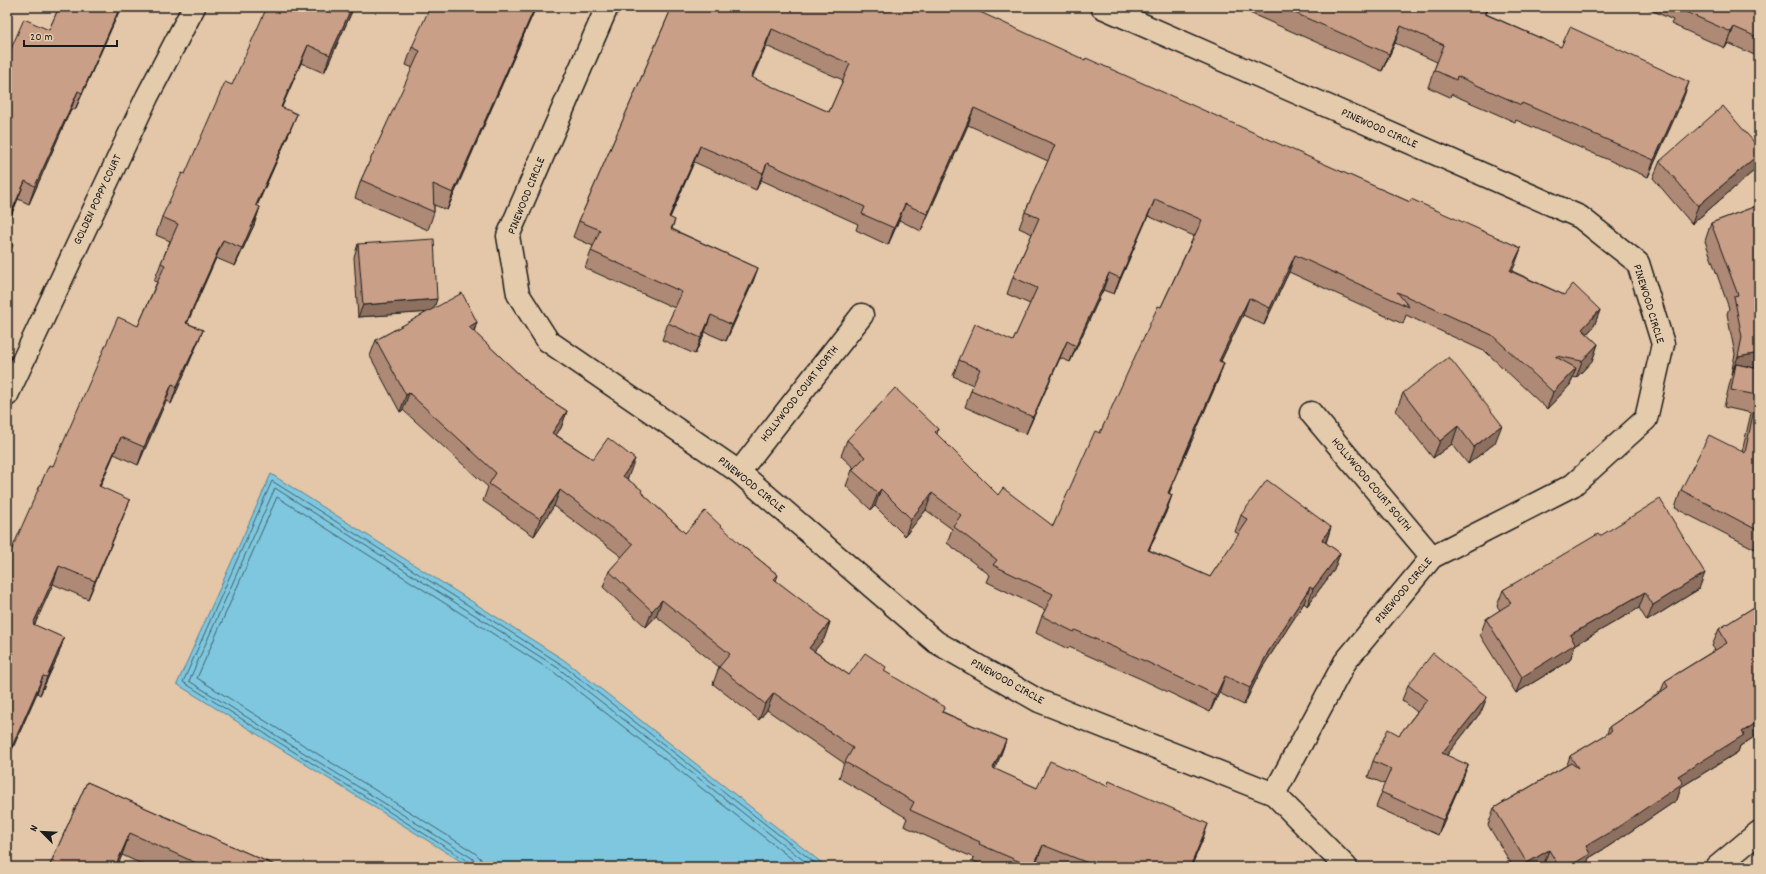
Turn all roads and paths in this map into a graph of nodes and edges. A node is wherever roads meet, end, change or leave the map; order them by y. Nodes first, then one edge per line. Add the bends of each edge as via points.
1 (194, 7) edge
2 (607, 7) edge
3 (1102, 7) edge
4 (862, 315) dead end
5 (9, 385) edge
6 (1311, 413) dead end
7 (739, 472) junction
8 (1432, 557) junction
9 (1274, 794) junction
10 (1759, 832) edge
11 (1346, 867) edge
12 (1717, 867) edge

1 - 5 street, GOLDEN POPPY COURT via 147,97
2 - 7 street, PINEWOOD CIRCLE via 508,236 518,294 548,341
3 - 8 street, PINEWOOD CIRCLE via 1580,217 1638,263 1663,344 1646,419 1573,485
4 - 7 street, HOLLYWOOD COURT NORTH
6 - 8 street, HOLLYWOOD COURT SOUTH
7 - 9 street, PINEWOOD CIRCLE via 936,642 1038,701
8 - 9 street, PINEWOOD CIRCLE via 1345,662
9 - 11 street, PINEWOOD CIRCLE
10 - 12 street

